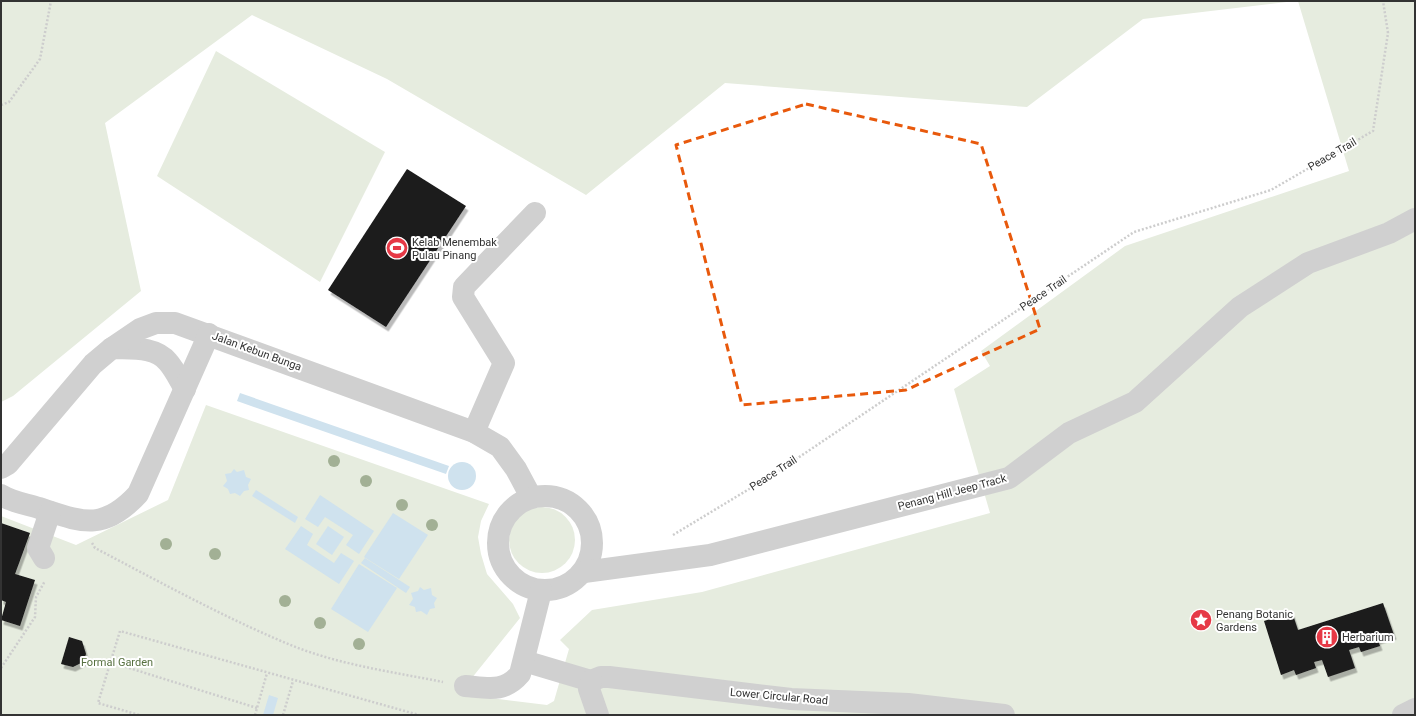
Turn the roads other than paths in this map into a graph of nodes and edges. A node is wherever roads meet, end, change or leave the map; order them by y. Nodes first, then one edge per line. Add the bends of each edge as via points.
1 (535, 213) dead end
2 (1415, 219) edge
3 (209, 334) junction
4 (112, 348) junction
5 (185, 389) junction
6 (474, 432) junction
7 (1, 468) edge
8 (1, 495) edge
9 (531, 497) junction
10 (50, 512) junction
11 (44, 558) road end
12 (584, 572) junction
13 (541, 591) junction
14 (524, 661) junction
15 (591, 680) junction
16 (466, 686) road end
17 (1415, 709) edge
18 (598, 715) edge
19 (1004, 715) edge
20 (1403, 715) edge

1 - 6 street via 464,287 463,297 504,362
2 - 12 street, Penang Hill Jeep Track via 1389,233 1308,264 1240,307 1135,402 1069,433 1009,478 710,555
3 - 4 street, Jalan Kebun Bunga via 175,323 156,323 140,329
3 - 5 street
3 - 6 street, Jalan Kebun Bunga
4 - 5 street via 157,353 168,362
4 - 7 street, Jalan Kebun Bunga via 93,364 8,464
5 - 10 street via 138,494 125,508 96,521 79,521
6 - 9 street, Jalan Kebun Bunga via 500,447 516,469
8 - 10 street
9 - 12 street via 560,497 573,503 583,514 590,526 593,542 591,558
9 - 13 street via 516,505 505,517 499,532 498,548 502,564 512,577 525,586
10 - 11 street via 38,548
12 - 13 street via 572,582 557,589
13 - 14 street
14 - 15 street
14 - 16 street via 520,674 513,682 498,689
15 - 18 street via 589,690
15 - 19 street, Lower Circular Road via 609,677 792,699 908,704
17 - 20 street

